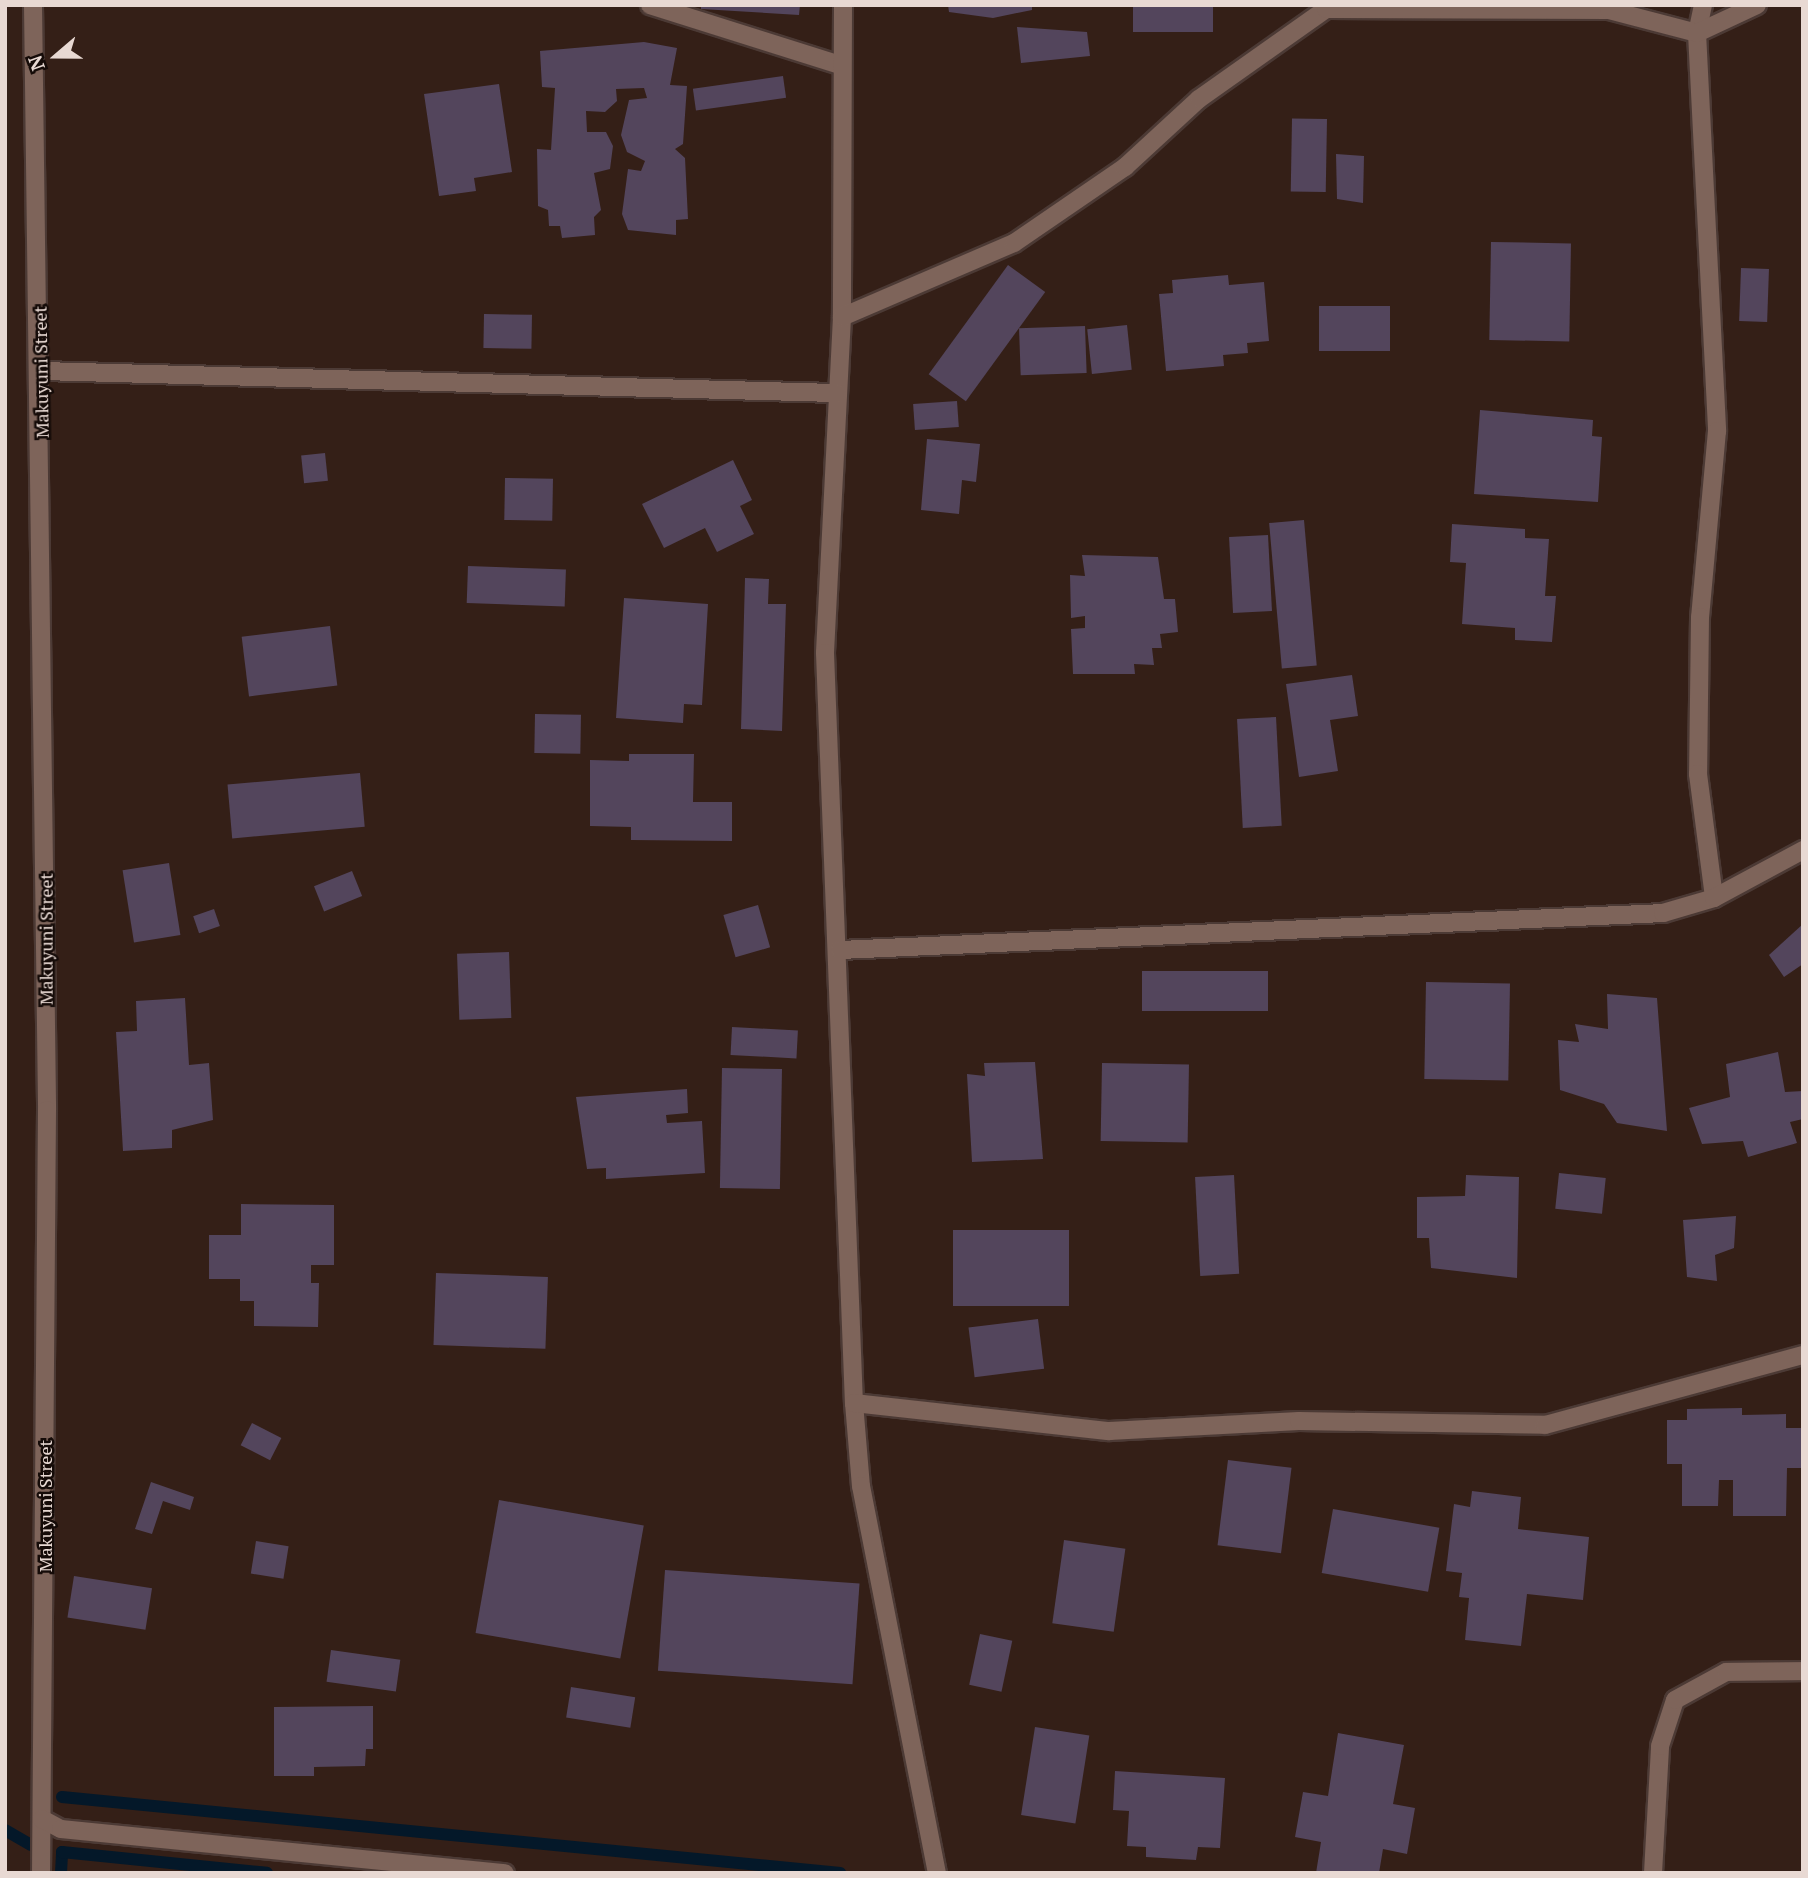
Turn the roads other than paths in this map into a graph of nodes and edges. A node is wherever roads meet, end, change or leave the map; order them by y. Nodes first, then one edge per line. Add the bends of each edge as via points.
1 (33, 5) edge
2 (650, 5) edge
3 (843, 5) edge
4 (1703, 5) edge
5 (1757, 5) edge
6 (1326, 7) edge
7 (1697, 33) junction
8 (840, 65) junction
9 (842, 317) junction
10 (42, 371) junction
11 (837, 393) junction
12 (1803, 850) edge
13 (1714, 898) junction
14 (840, 950) junction
15 (1803, 1356) edge
16 (854, 1403) junction
17 (1803, 1671) edge
18 (42, 1819) junction
19 (41, 1873) edge
20 (505, 1873) edge
21 (937, 1873) edge
22 (1653, 1873) edge

1 - 10 street, Makuyuni Street
2 - 8 street
3 - 8 street
4 - 7 street
5 - 7 street
6 - 7 street via 1609,10
6 - 9 street via 1199,99 1125,167 1014,243
7 - 13 street via 1717,431 1700,617 1698,774
8 - 9 street
9 - 11 street
10 - 11 street
10 - 18 street, Makuyuni Street via 47,1096
11 - 14 street via 825,653
12 - 13 street
13 - 14 street via 1663,913
14 - 16 street
15 - 16 street via 1545,1425 1299,1421 1110,1431
16 - 21 street via 861,1486
17 - 22 street via 1726,1672 1675,1700 1660,1746
18 - 19 street, Makuyuni Street
18 - 20 street via 61,1829

